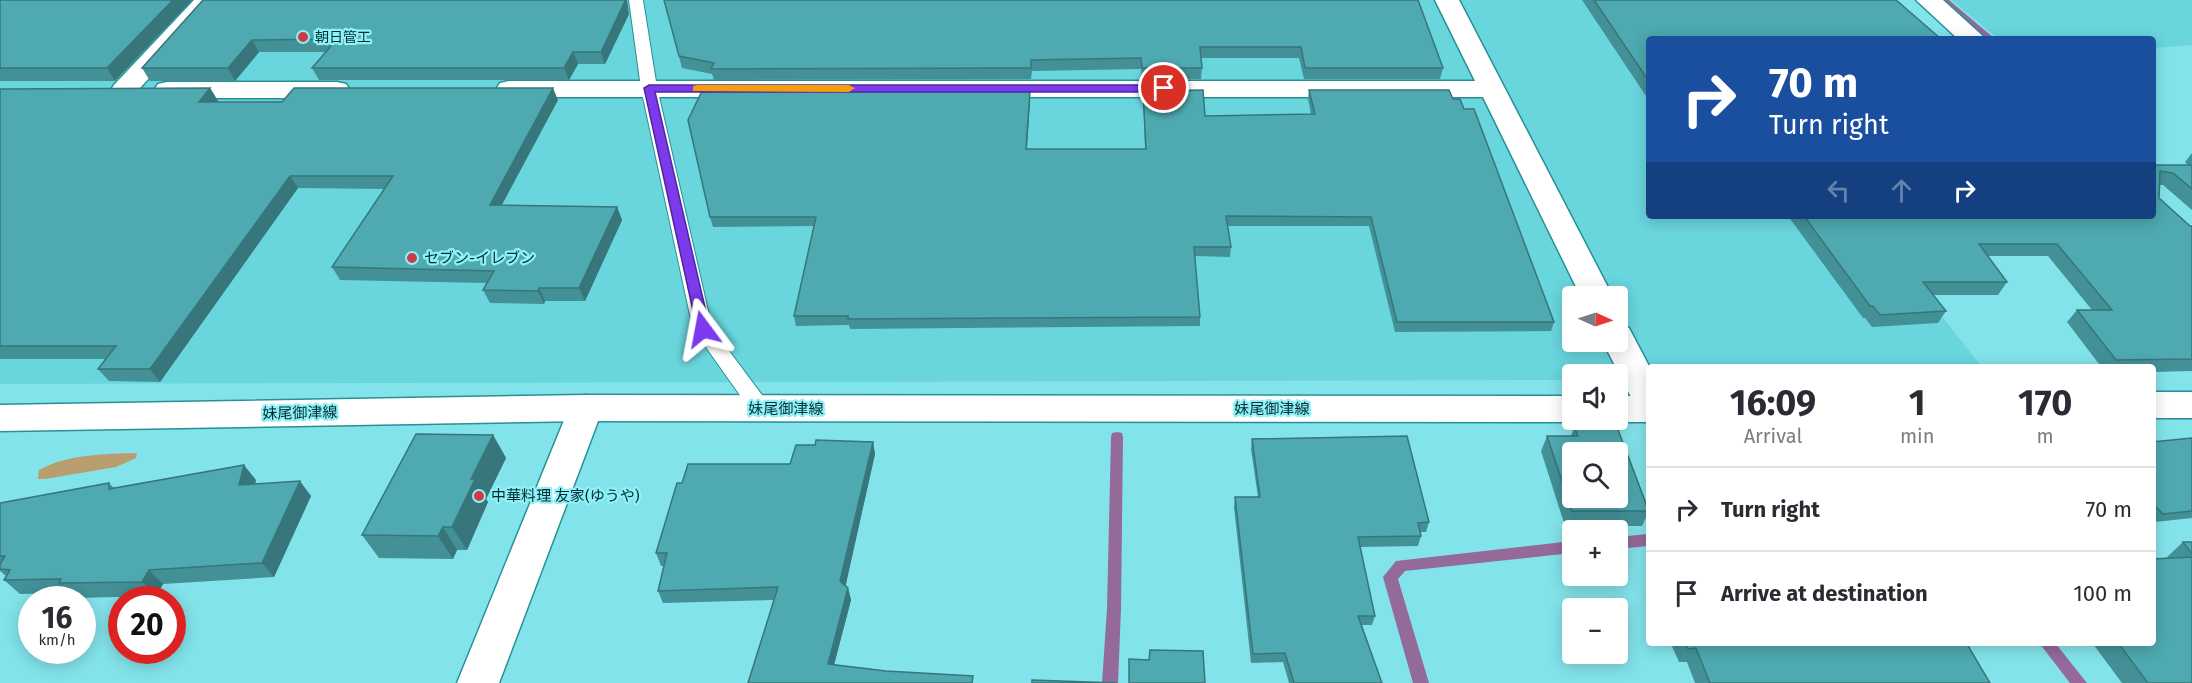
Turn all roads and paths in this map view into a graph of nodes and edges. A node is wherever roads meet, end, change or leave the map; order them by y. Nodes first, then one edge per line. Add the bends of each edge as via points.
1 (207, 0) edge
2 (636, 0) edge
3 (1447, 0) edge
4 (1928, 0) edge
5 (1970, 36) edge
6 (649, 88) junction
7 (482, 89) edge
8 (1492, 89) junction
9 (362, 90) edge
10 (1591, 286) edge
11 (1625, 352) edge
12 (1646, 394) edge
13 (2156, 405) edge
14 (2192, 405) edge
15 (586, 408) junction
16 (761, 409) junction
17 (1562, 409) edge
18 (1628, 409) edge
19 (1646, 409) edge
20 (0, 418) edge
21 (478, 683) edge

1 - 9 street via 112,91
2 - 6 lane
3 - 8 street
4 - 5 street
6 - 7 street
6 - 8 street
6 - 16 lane via 703,329
8 - 10 street
11 - 12 street
13 - 14 street
15 - 16 street, 妹尾御津線
15 - 20 street, 妹尾御津線
15 - 21 street
16 - 17 street, 妹尾御津線
18 - 19 street

